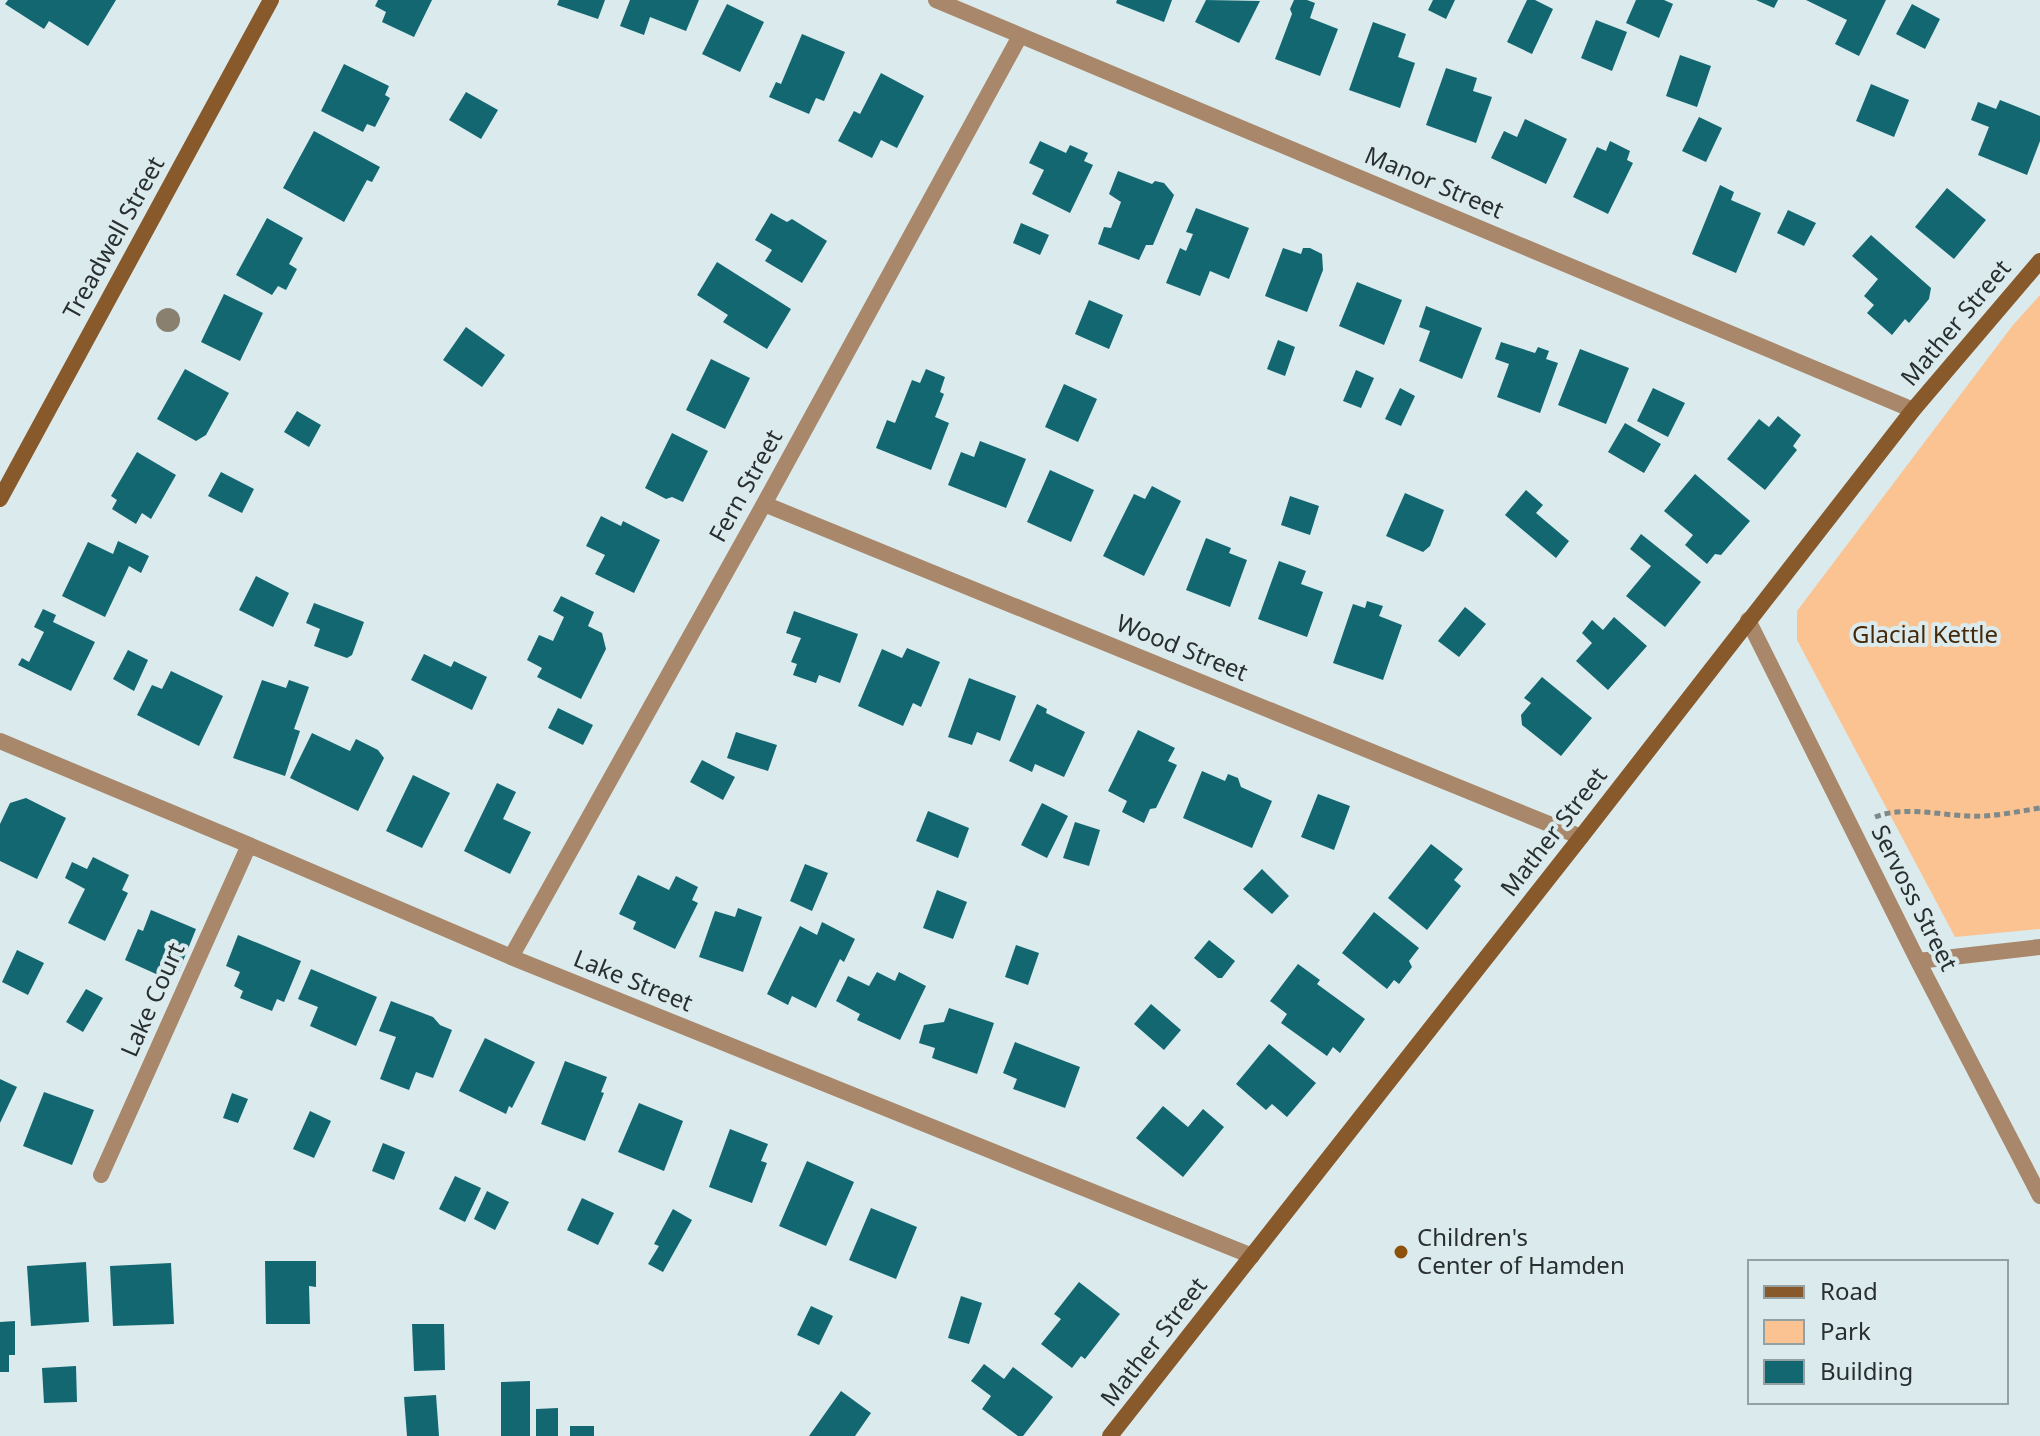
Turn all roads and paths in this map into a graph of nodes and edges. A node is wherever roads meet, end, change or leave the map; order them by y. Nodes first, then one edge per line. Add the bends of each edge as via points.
1 (271, 0) edge
2 (936, 0) edge
3 (1020, 36) junction
4 (2040, 261) edge
5 (1913, 410) junction
6 (0, 499) edge
7 (764, 504) junction
8 (1748, 620) junction
9 (0, 741) edge
10 (2040, 808) edge
11 (1852, 827) junction
12 (1581, 837) junction
13 (249, 845) junction
14 (2040, 947) edge
15 (511, 957) junction
16 (1918, 961) junction
17 (101, 1175) dead end
18 (2040, 1196) edge
19 (1252, 1256) junction
20 (1110, 1436) edge

1 - 6 street, Treadwell Street
2 - 3 street, Manor Street
3 - 5 street, Manor Street
3 - 7 street, Fern Street
4 - 5 street, Mather Street
5 - 8 street, Mather Street
7 - 12 street, Wood Street
7 - 15 street, Fern Street
8 - 11 street, Servoss Street
8 - 12 street, Mather Street
9 - 13 street, Lake Street
10 - 11 path via 1984,816 1889,812
11 - 16 street, Servoss Street
12 - 19 street, Mather Street
13 - 15 street, Lake Street
13 - 17 street, Lake Court
14 - 16 street
15 - 19 street, Lake Street
16 - 18 street, Servoss Street
19 - 20 street, Mather Street

